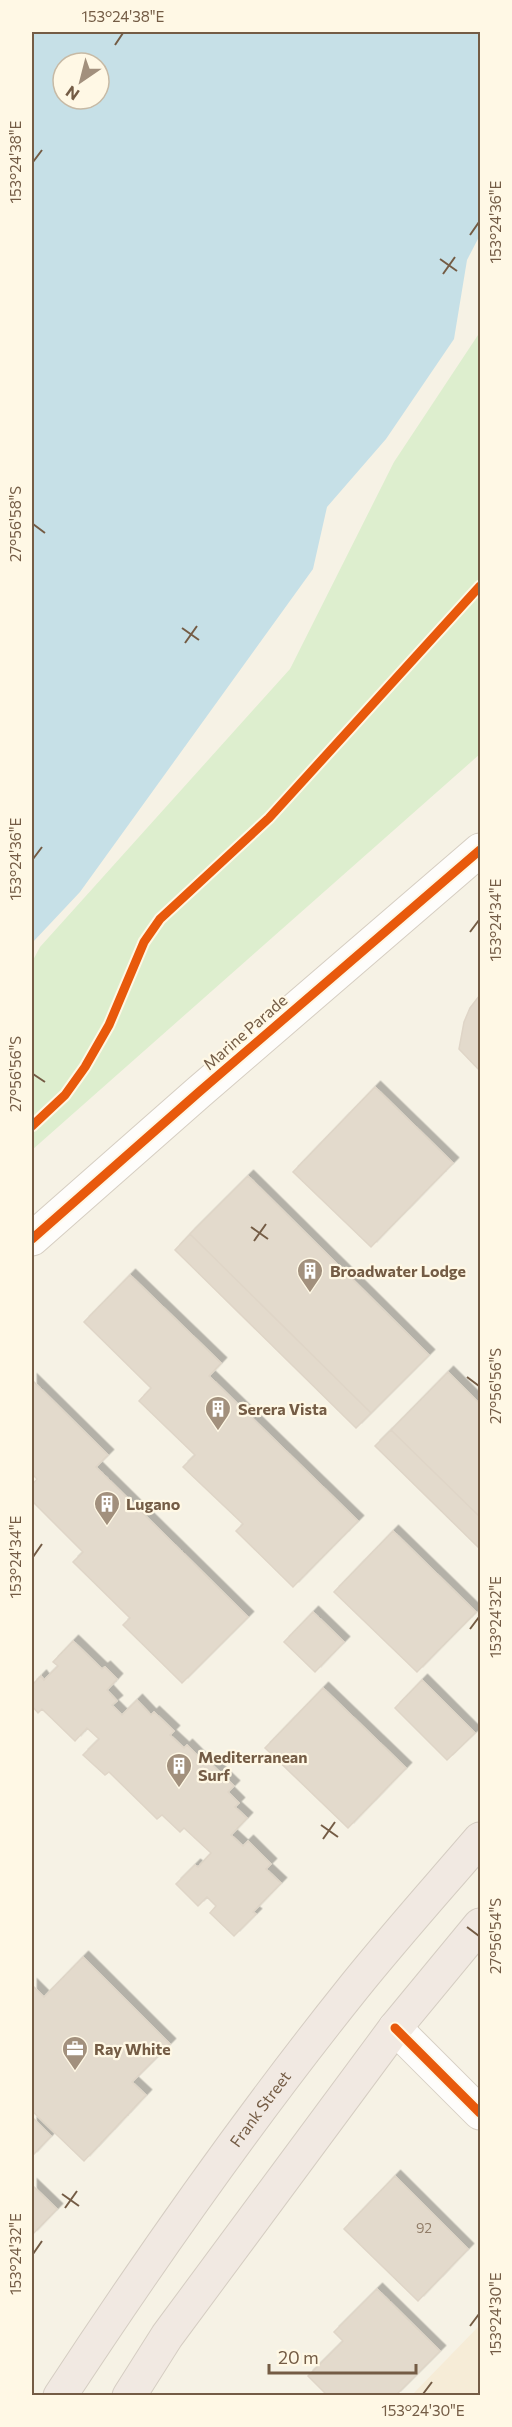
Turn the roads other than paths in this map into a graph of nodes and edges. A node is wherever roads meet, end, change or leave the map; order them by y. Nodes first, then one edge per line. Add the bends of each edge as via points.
1 (480, 850) edge
2 (32, 1239) edge
3 (480, 1839) edge
4 (480, 1925) edge
5 (395, 2028) junction
6 (480, 2113) edge
7 (60, 2396) edge
8 (129, 2396) edge

1 - 2 street, Marine Parade
3 - 7 highway, Frank Street via 354,1986 266,2101 122,2301
4 - 5 highway
5 - 6 street
5 - 8 highway via 174,2327

